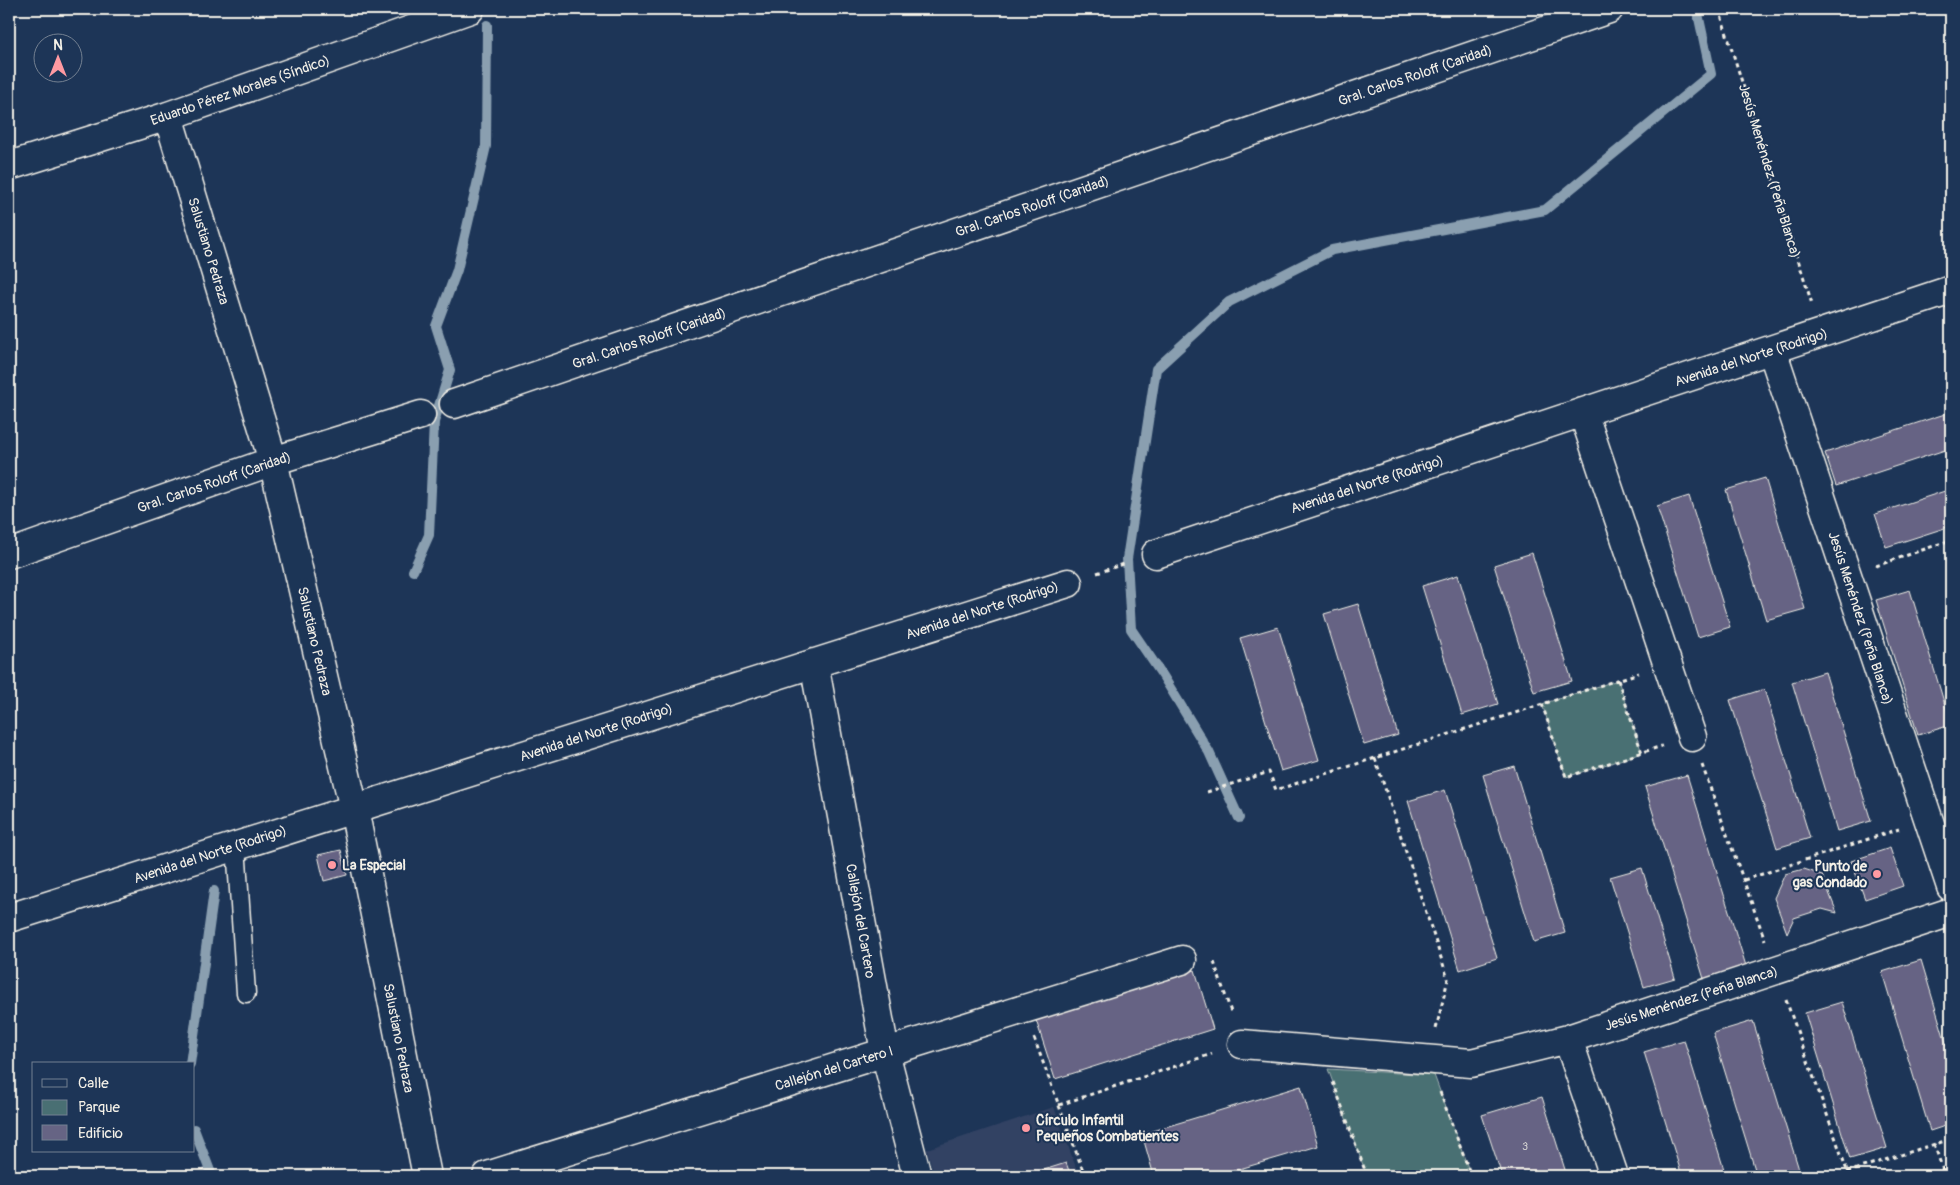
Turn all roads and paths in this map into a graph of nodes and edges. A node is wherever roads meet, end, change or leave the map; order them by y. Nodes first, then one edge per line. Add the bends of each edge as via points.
1 (470, 9) edge
2 (1609, 9) edge
3 (1719, 9) edge
4 (168, 116) junction
5 (9, 166) edge
6 (1951, 290) edge
7 (1821, 334) junction
8 (1772, 350) junction
9 (454, 404) dead end
10 (1583, 412) junction
11 (421, 415) dead end
12 (272, 460) junction
13 (1951, 540) edge
14 (9, 554) edge
15 (1156, 554) joint
16 (1847, 576) junction
17 (1068, 583) joint
18 (814, 663) junction
19 (1668, 663) junction
20 (1618, 680) junction
21 (1542, 704) junction
22 (1692, 737) junction
23 (1642, 753) junction
24 (1375, 758) junction
25 (1207, 792) dead end
26 (354, 809) junction
27 (1928, 820) junction
28 (236, 846) junction
29 (1744, 880) junction
30 (1951, 887) edge
31 (1951, 912) edge
32 (9, 918) edge
33 (1182, 960) joint
34 (1776, 970) junction
35 (246, 993) dead end
36 (1024, 1009) junction
37 (1568, 1039) junction
38 (1242, 1044) junction
39 (1322, 1051) junction
40 (885, 1052) junction
41 (1428, 1060) junction
42 (1059, 1106) junction
43 (1951, 1138) edge
44 (1934, 1144) junction
45 (1848, 1174) edge
46 (426, 1176) edge
47 (486, 1176) edge
48 (916, 1176) edge
49 (1085, 1176) edge
50 (1367, 1176) edge
51 (1471, 1176) edge
52 (1614, 1176) edge
53 (1945, 1176) edge

1 - 4 street, Eduardo Pérez Morales (Síndico)
2 - 9 street, Gral. Carlos Roloff (Caridad)
3 - 7 path, Jesús Menéndez (Peña Blanca)
4 - 5 street, Eduardo Pérez Morales (Síndico)
4 - 12 street, Salustiano Pedraza
6 - 7 street, Avenida del Norte (Rodrigo)
7 - 8 street, Avenida del Norte (Rodrigo)
8 - 10 street, Avenida del Norte (Rodrigo)
8 - 16 street, Jesús Menéndez (Peña Blanca)
10 - 15 street, Avenida del Norte (Rodrigo)
10 - 19 street
11 - 12 street, Gral. Carlos Roloff (Caridad)
12 - 14 street, Gral. Carlos Roloff (Caridad)
12 - 26 street, Salustiano Pedraza
13 - 16 path
15 - 17 path, Avenida del Norte (Rodrigo)
16 - 27 street, Jesús Menéndez (Peña Blanca)
17 - 18 street, Avenida del Norte (Rodrigo)
18 - 26 street, Avenida del Norte (Rodrigo)
18 - 40 street, Callejón del Cartero
19 - 20 path
19 - 22 street
20 - 21 path
20 - 23 path
21 - 23 path via 1566,777
21 - 24 path
22 - 23 path
22 - 29 path
24 - 25 path via 1276,790 1269,772
24 - 41 path via 1448,979
26 - 28 street, Avenida del Norte (Rodrigo)
26 - 46 street, Salustiano Pedraza
27 - 29 path
27 - 30 street, Jesús Menéndez (Peña Blanca)
28 - 32 street, Avenida del Norte (Rodrigo)
28 - 35 lane
29 - 34 path
31 - 34 street, Jesús Menéndez (Peña Blanca)
33 - 36 street, Callejón del Cartero I
33 - 38 path via 1210,951
34 - 37 street, Jesús Menéndez (Peña Blanca)
34 - 45 path
36 - 40 street, Callejón del Cartero I
36 - 42 path
37 - 41 street, Jesús Menéndez (Peña Blanca) via 1471,1063
37 - 52 street
38 - 39 street, Jesús Menéndez (Peña Blanca)
38 - 42 path
39 - 41 street, Jesús Menéndez (Peña Blanca)
39 - 50 path
40 - 47 street, Callejón del Cartero I
40 - 48 street, Callejón del Cartero
41 - 51 path
42 - 49 path
43 - 44 path
44 - 45 path
44 - 53 path

